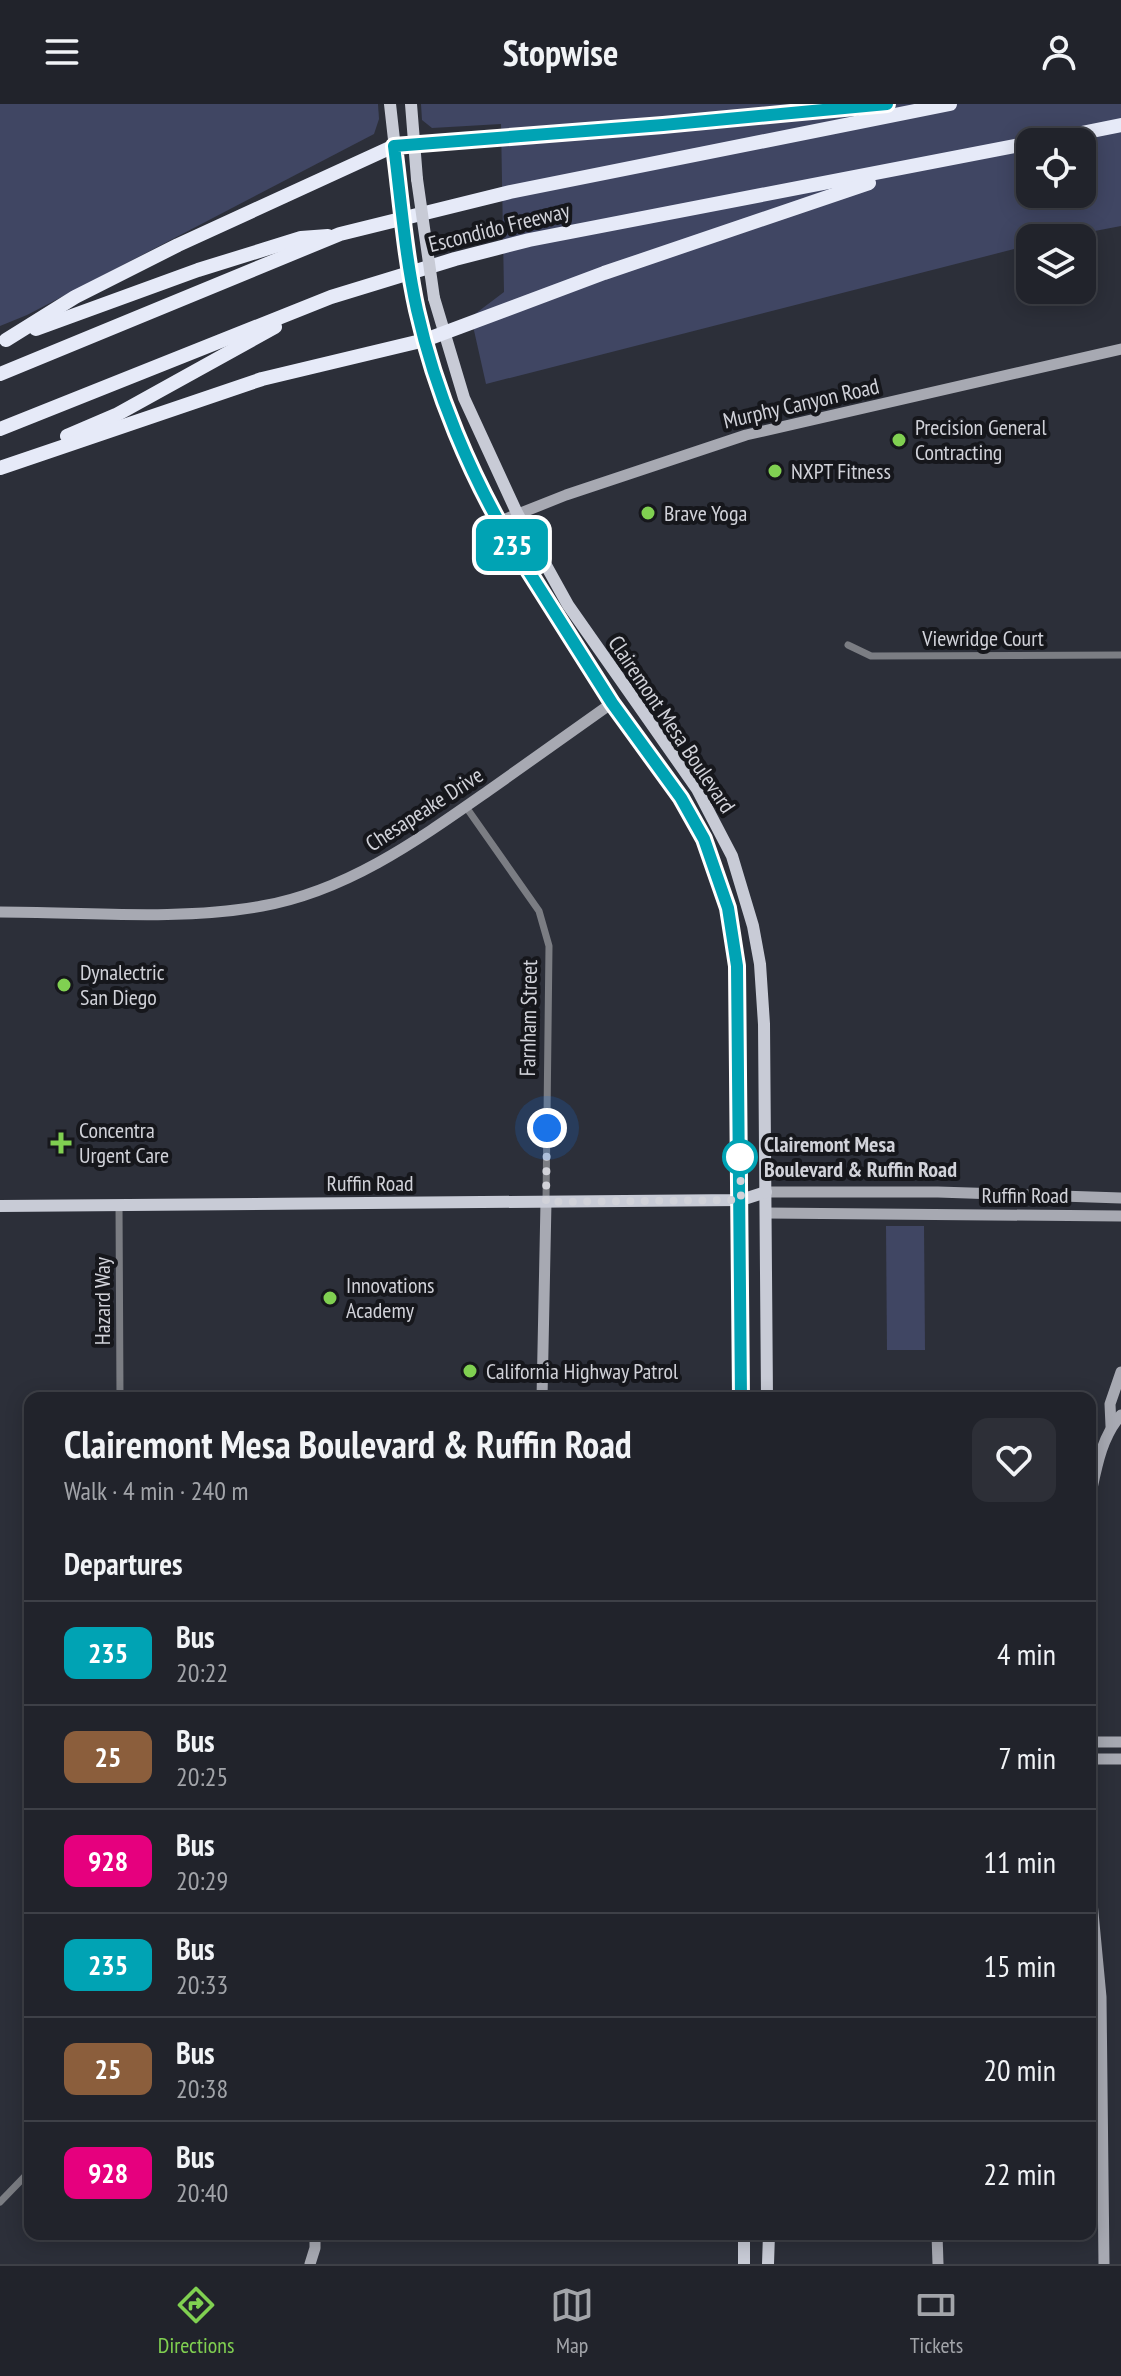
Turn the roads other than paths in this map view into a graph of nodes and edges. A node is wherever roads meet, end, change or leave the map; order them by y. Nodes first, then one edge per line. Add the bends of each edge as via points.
1 (390, 104) edge
2 (411, 104) edge
3 (887, 104) edge
4 (950, 104) edge
5 (1121, 125) edge
6 (1096, 130) edge
7 (413, 144) junction
8 (394, 146) junction
9 (1016, 146) edge
10 (923, 165) junction
11 (340, 234) junction
12 (331, 297) junction
13 (443, 333) junction
14 (425, 340) junction
15 (3, 341) edge
16 (1121, 349) edge
17 (0, 374) edge
18 (0, 429) edge
19 (0, 466) edge
20 (517, 513) junction
21 (498, 522) junction
22 (848, 645) dead end
23 (1121, 655) edge
24 (612, 703) junction
25 (466, 807) junction
26 (0, 912) edge
27 (766, 1192) junction
28 (1121, 1198) edge
29 (741, 1200) junction
30 (546, 1202) junction
31 (119, 1204) junction
32 (0, 1206) edge
33 (766, 1213) junction
34 (1121, 1216) edge
35 (1121, 1372) edge
36 (120, 1392) edge
37 (542, 1392) edge
38 (741, 1392) edge
39 (767, 1392) edge
40 (1121, 1415) edge
41 (1111, 1426) junction
42 (1096, 1471) edge
43 (1096, 1742) edge
44 (1121, 1742) edge
45 (1096, 1759) edge
46 (1121, 1759) edge
47 (1096, 1944) edge
48 (24, 2177) edge
49 (0, 2202) edge
50 (315, 2240) edge
51 (744, 2240) edge
52 (769, 2240) edge
53 (937, 2240) edge
54 (310, 2264) edge
55 (744, 2264) edge
56 (768, 2264) edge
57 (938, 2264) edge
58 (1104, 2264) edge

1 - 8 main road, Clairemont Mesa Boulevard
2 - 7 main road, Clairemont Mesa Boulevard
3 - 7 highway
4 - 11 highway, Escondido Freeway via 510,192
5 - 6 highway
7 - 8 highway
7 - 13 main road, Clairemont Mesa Boulevard, bridge
8 - 14 main road, Clairemont Mesa Boulevard, bridge
8 - 15 highway via 166,251
9 - 10 highway, Escondido Freeway
10 - 12 highway, Escondido Freeway via 529,240
10 - 13 highway
11 - 15 highway via 301,238 198,270
11 - 17 highway, Escondido Freeway
12 - 18 highway, Escondido Freeway
12 - 19 highway via 116,415
13 - 14 highway
13 - 20 main road, Clairemont Mesa Boulevard via 464,398
14 - 19 highway via 262,379
14 - 21 main road, Clairemont Mesa Boulevard via 445,404
16 - 20 main road, Murphy Canyon Road via 746,435
20 - 21 main road, Murphy Canyon Road
20 - 27 main road, Clairemont Mesa Boulevard via 568,605 697,789 732,856 760,964
21 - 24 main road, Clairemont Mesa Boulevard
22 - 23 street, Viewridge Court via 871,656
24 - 25 main road, Chesapeake Drive
24 - 29 main road, Clairemont Mesa Boulevard via 681,798 713,860 728,908 737,966
25 - 26 main road, Chesapeake Drive via 361,873 265,906 179,912
25 - 30 street, Farnham Street via 539,911 549,946
27 - 28 main road, Ruffin Road
27 - 29 main road, Ruffin Road
27 - 33 main road, Clairemont Mesa Boulevard
29 - 30 main road, Ruffin Road
29 - 33 main road, Ruffin Road
29 - 38 main road, Clairemont Mesa Boulevard
30 - 31 main road, Ruffin Road
30 - 37 main road, Farnham Street
31 - 32 main road, Ruffin Road
31 - 36 street, Hazard Way
33 - 34 main road, Ruffin Road
33 - 39 main road, Clairemont Mesa Boulevard
35 - 41 main road via 1110,1404
40 - 41 main road
41 - 42 main road
43 - 44 main road
45 - 46 main road
47 - 58 main road
48 - 49 street
50 - 54 main road
51 - 55 main road
52 - 56 main road
53 - 57 main road

